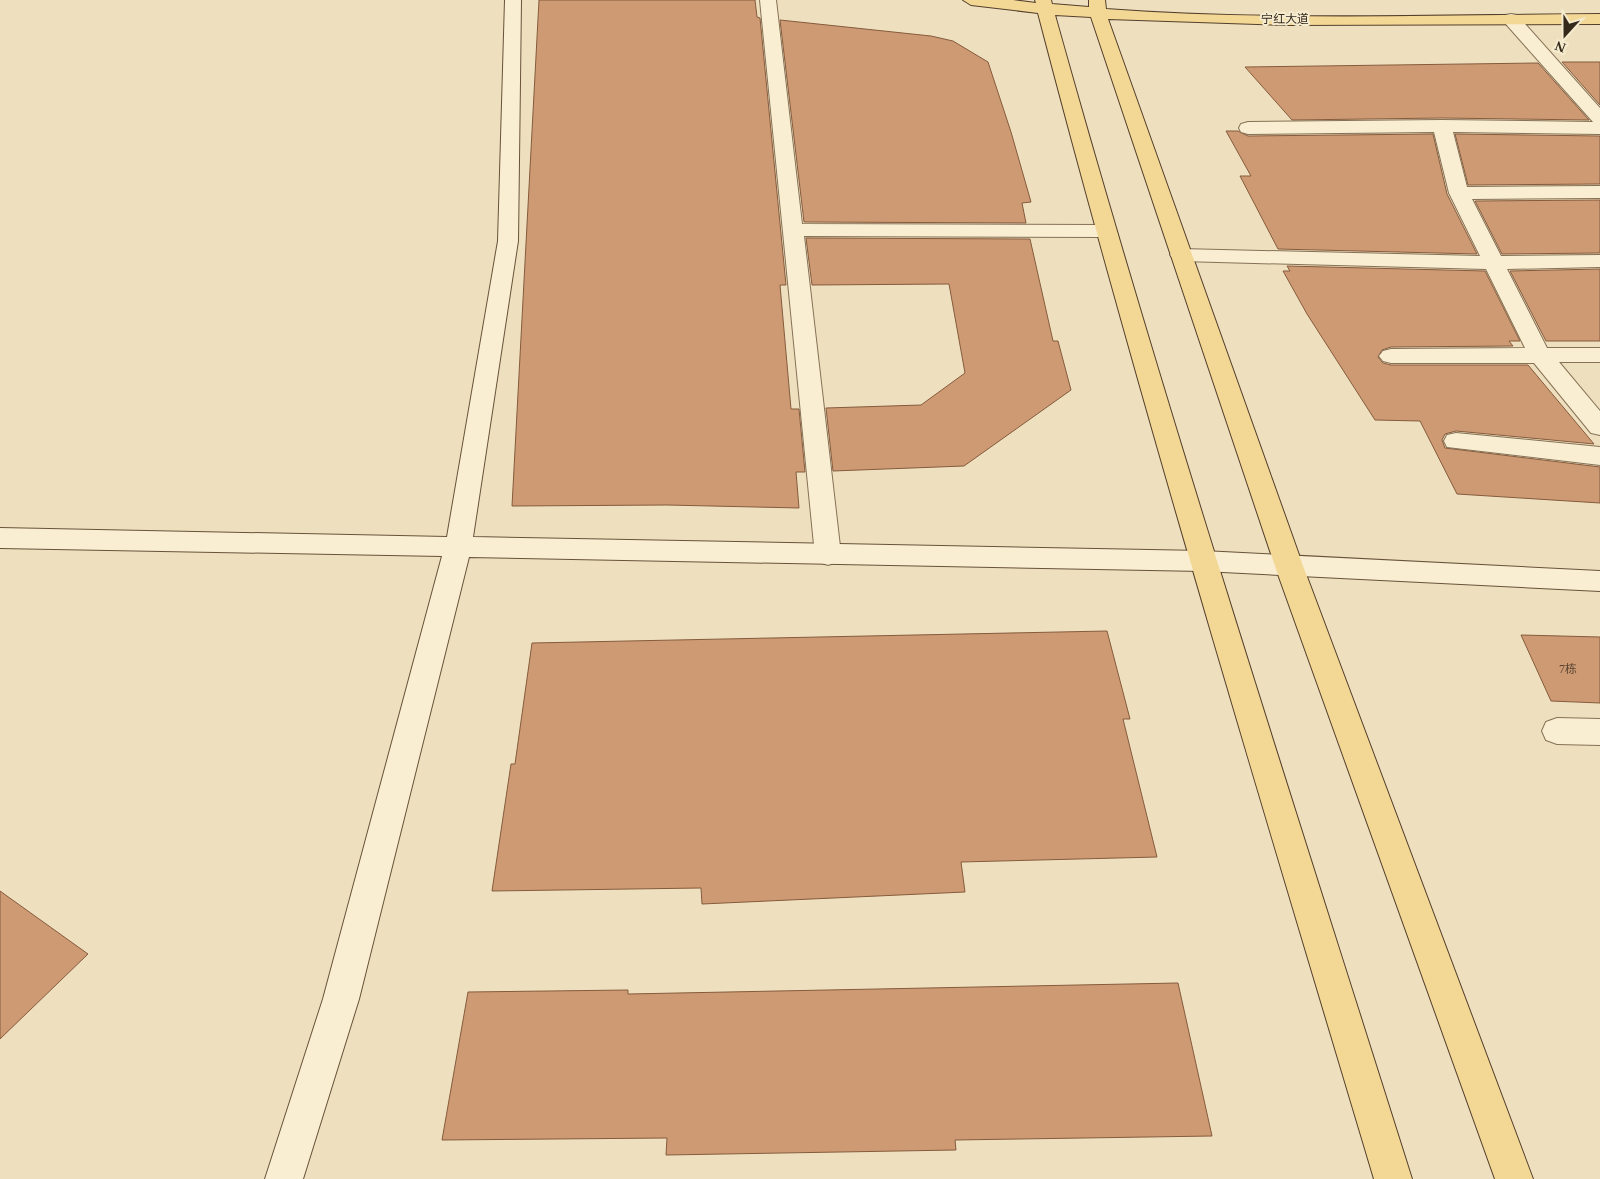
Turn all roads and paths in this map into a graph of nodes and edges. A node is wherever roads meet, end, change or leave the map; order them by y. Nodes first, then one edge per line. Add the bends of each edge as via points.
1 (512, 0) edge
2 (768, 0) edge
3 (971, 0) edge
4 (1044, 5) edge
5 (1095, 5) edge
6 (1600, 7) edge
7 (1511, 19) junction
8 (1600, 19) edge
9 (1600, 118) edge
10 (1442, 126) junction
11 (1248, 128) dead end
12 (1600, 128) edge
13 (1600, 192) edge
14 (1459, 193) junction
15 (792, 230) junction
16 (1106, 231) junction
17 (1181, 255) junction
18 (1600, 262) edge
19 (1492, 263) junction
20 (1539, 354) junction
21 (1600, 355) edge
22 (1391, 356) dead end
23 (1600, 427) edge
24 (1456, 441) dead end
25 (1600, 456) edge
26 (0, 538) edge
27 (458, 548) junction
28 (828, 555) junction
29 (1203, 561) junction
30 (1289, 566) junction
31 (1600, 580) edge
32 (1557, 731) dead end
33 (1600, 732) edge
34 (284, 1179) edge
35 (1392, 1179) edge
36 (1514, 1179) edge

1 - 27 street via 508,241
2 - 15 street
3 - 4 main road, 宁红大道
4 - 5 main road, 宁红大道
4 - 16 main road
5 - 6 main road, 宁红大道 via 1388,10
5 - 7 main road, 宁红大道 via 1249,20
5 - 17 main road
7 - 8 main road, 宁红大道
7 - 9 street
10 - 11 street
10 - 12 street
10 - 14 street
13 - 14 street
14 - 19 street
15 - 16 street
15 - 28 street
16 - 29 main road
17 - 19 street
17 - 30 main road
18 - 19 street
19 - 20 street
20 - 21 street
20 - 22 street
20 - 23 street
24 - 25 street
26 - 27 street
27 - 28 street
27 - 34 street via 341,999
28 - 29 street
29 - 30 street
29 - 35 main road
30 - 31 street
30 - 36 main road
32 - 33 street

